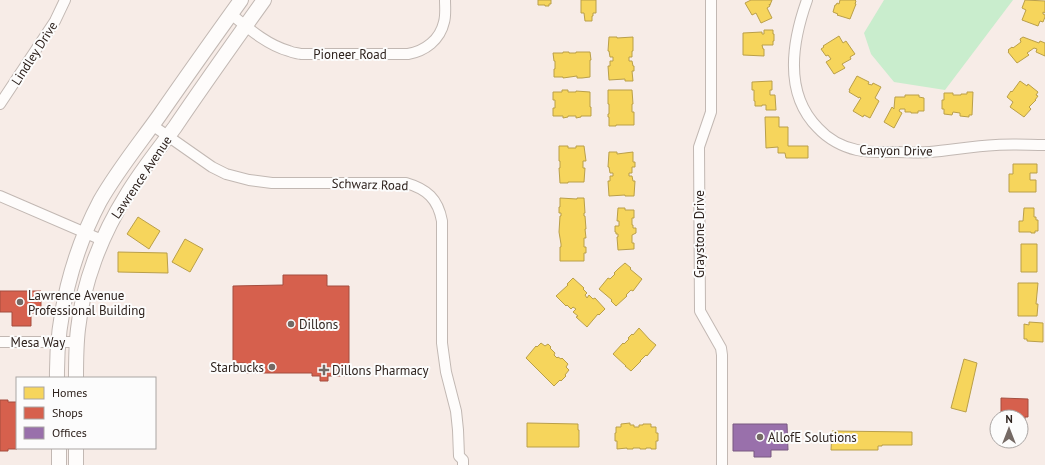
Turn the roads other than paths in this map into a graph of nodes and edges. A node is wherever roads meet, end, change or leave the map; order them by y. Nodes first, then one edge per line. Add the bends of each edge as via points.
1 (65, 0) edge
2 (241, 0) edge
3 (264, 0) edge
4 (445, 0) edge
5 (711, 0) edge
6 (807, 0) edge
7 (231, 14) junction
8 (246, 26) junction
9 (0, 104) edge
10 (152, 125) junction
11 (168, 136) junction
12 (1045, 145) edge
13 (0, 196) edge
14 (85, 233) junction
15 (102, 240) junction
16 (0, 342) edge
17 (58, 342) junction
18 (77, 342) junction
19 (57, 377) edge
20 (76, 377) edge
21 (59, 449) edge
22 (76, 449) edge
23 (459, 462) edge
24 (59, 465) edge
25 (76, 465) edge
26 (722, 465) edge

1 - 9 street, Lindley Drive
2 - 7 street, Lawrence Avenue
3 - 8 street, Lawrence Avenue
4 - 8 street, Pioneer Road via 446,15 438,35 426,48 408,54 301,54 279,47
5 - 26 street, Graystone Drive via 711,112 699,147 700,311 721,348 722,355
6 - 12 street, Canyon Drive via 794,50 796,89 813,124 834,141 865,152 928,152 996,145
7 - 8 street, Pioneer Road
7 - 10 street, Lawrence Avenue
8 - 11 street, Lawrence Avenue
10 - 11 street, Schwarz Road
10 - 14 street, Lawrence Avenue via 104,195
11 - 15 street, Lawrence Avenue via 125,197
11 - 23 street, Schwarz Road via 212,167 249,180 272,183 406,183 431,196 441,211 442,343 456,411
13 - 14 street
14 - 15 street
14 - 17 street, Lawrence Avenue via 72,271
15 - 18 street, Lawrence Avenue via 88,280
16 - 17 street, Mesa Way
17 - 18 street, Mesa Way
17 - 19 street, Lawrence Avenue
18 - 20 street, Lawrence Avenue
21 - 24 street
22 - 25 street

